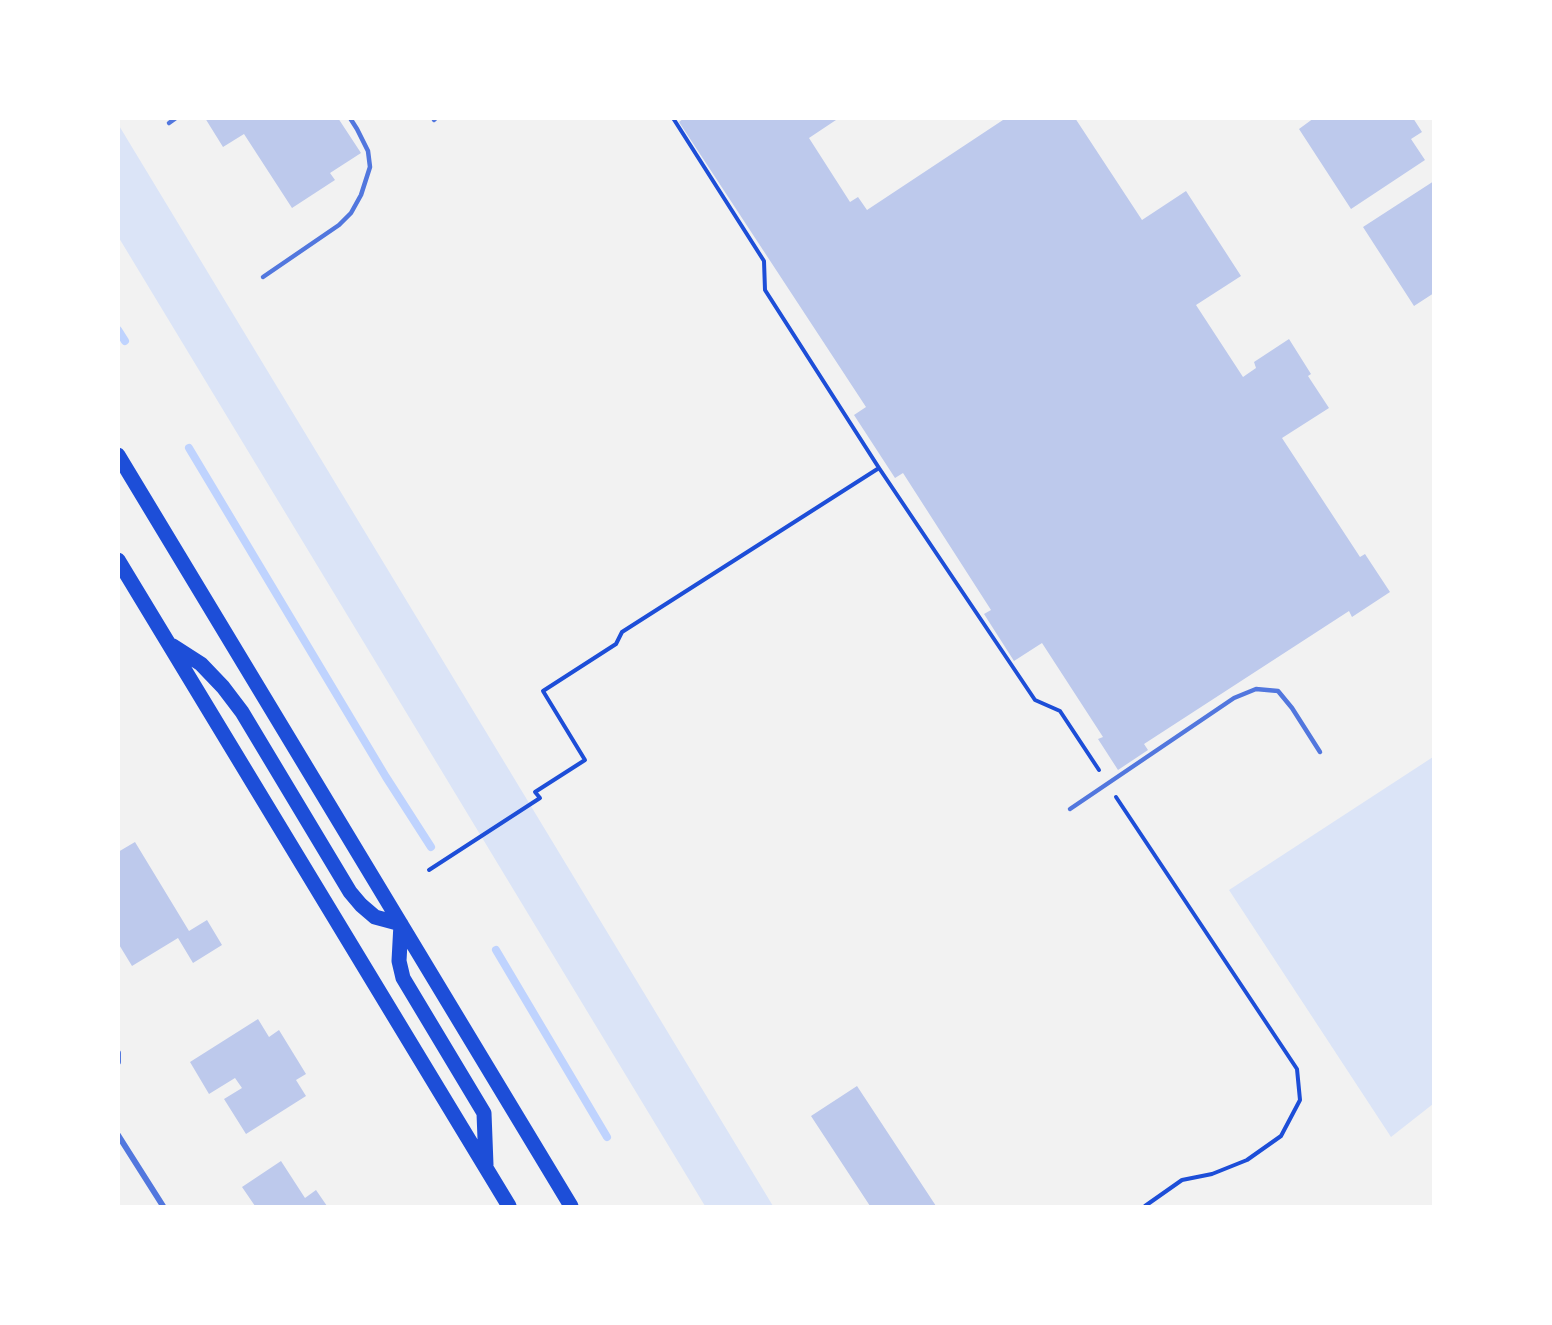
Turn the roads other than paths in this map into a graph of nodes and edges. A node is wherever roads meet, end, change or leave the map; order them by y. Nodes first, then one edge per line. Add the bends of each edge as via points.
1 (176, 118) edge
2 (350, 118) edge
3 (169, 123) dead end
4 (263, 278) dead end
5 (118, 454) edge
6 (118, 560) edge
7 (169, 643) junction
8 (1320, 752) dead end
9 (1070, 809) dead end
10 (400, 924) junction
11 (118, 1053) edge
12 (118, 1062) edge
13 (118, 1135) edge
14 (487, 1169) junction
15 (163, 1206) edge
16 (509, 1206) edge
17 (571, 1206) edge

1 - 3 lane
2 - 4 lane via 368,151 370,167 361,195 339,225
5 - 10 main road
6 - 7 main road
7 - 10 main road via 201,664 242,712 350,892 375,917
7 - 14 main road
8 - 9 lane via 1278,691 1256,689 1234,698
10 - 14 main road via 399,961 403,978 484,1113
10 - 17 main road
11 - 12 street
13 - 15 street
14 - 16 main road

